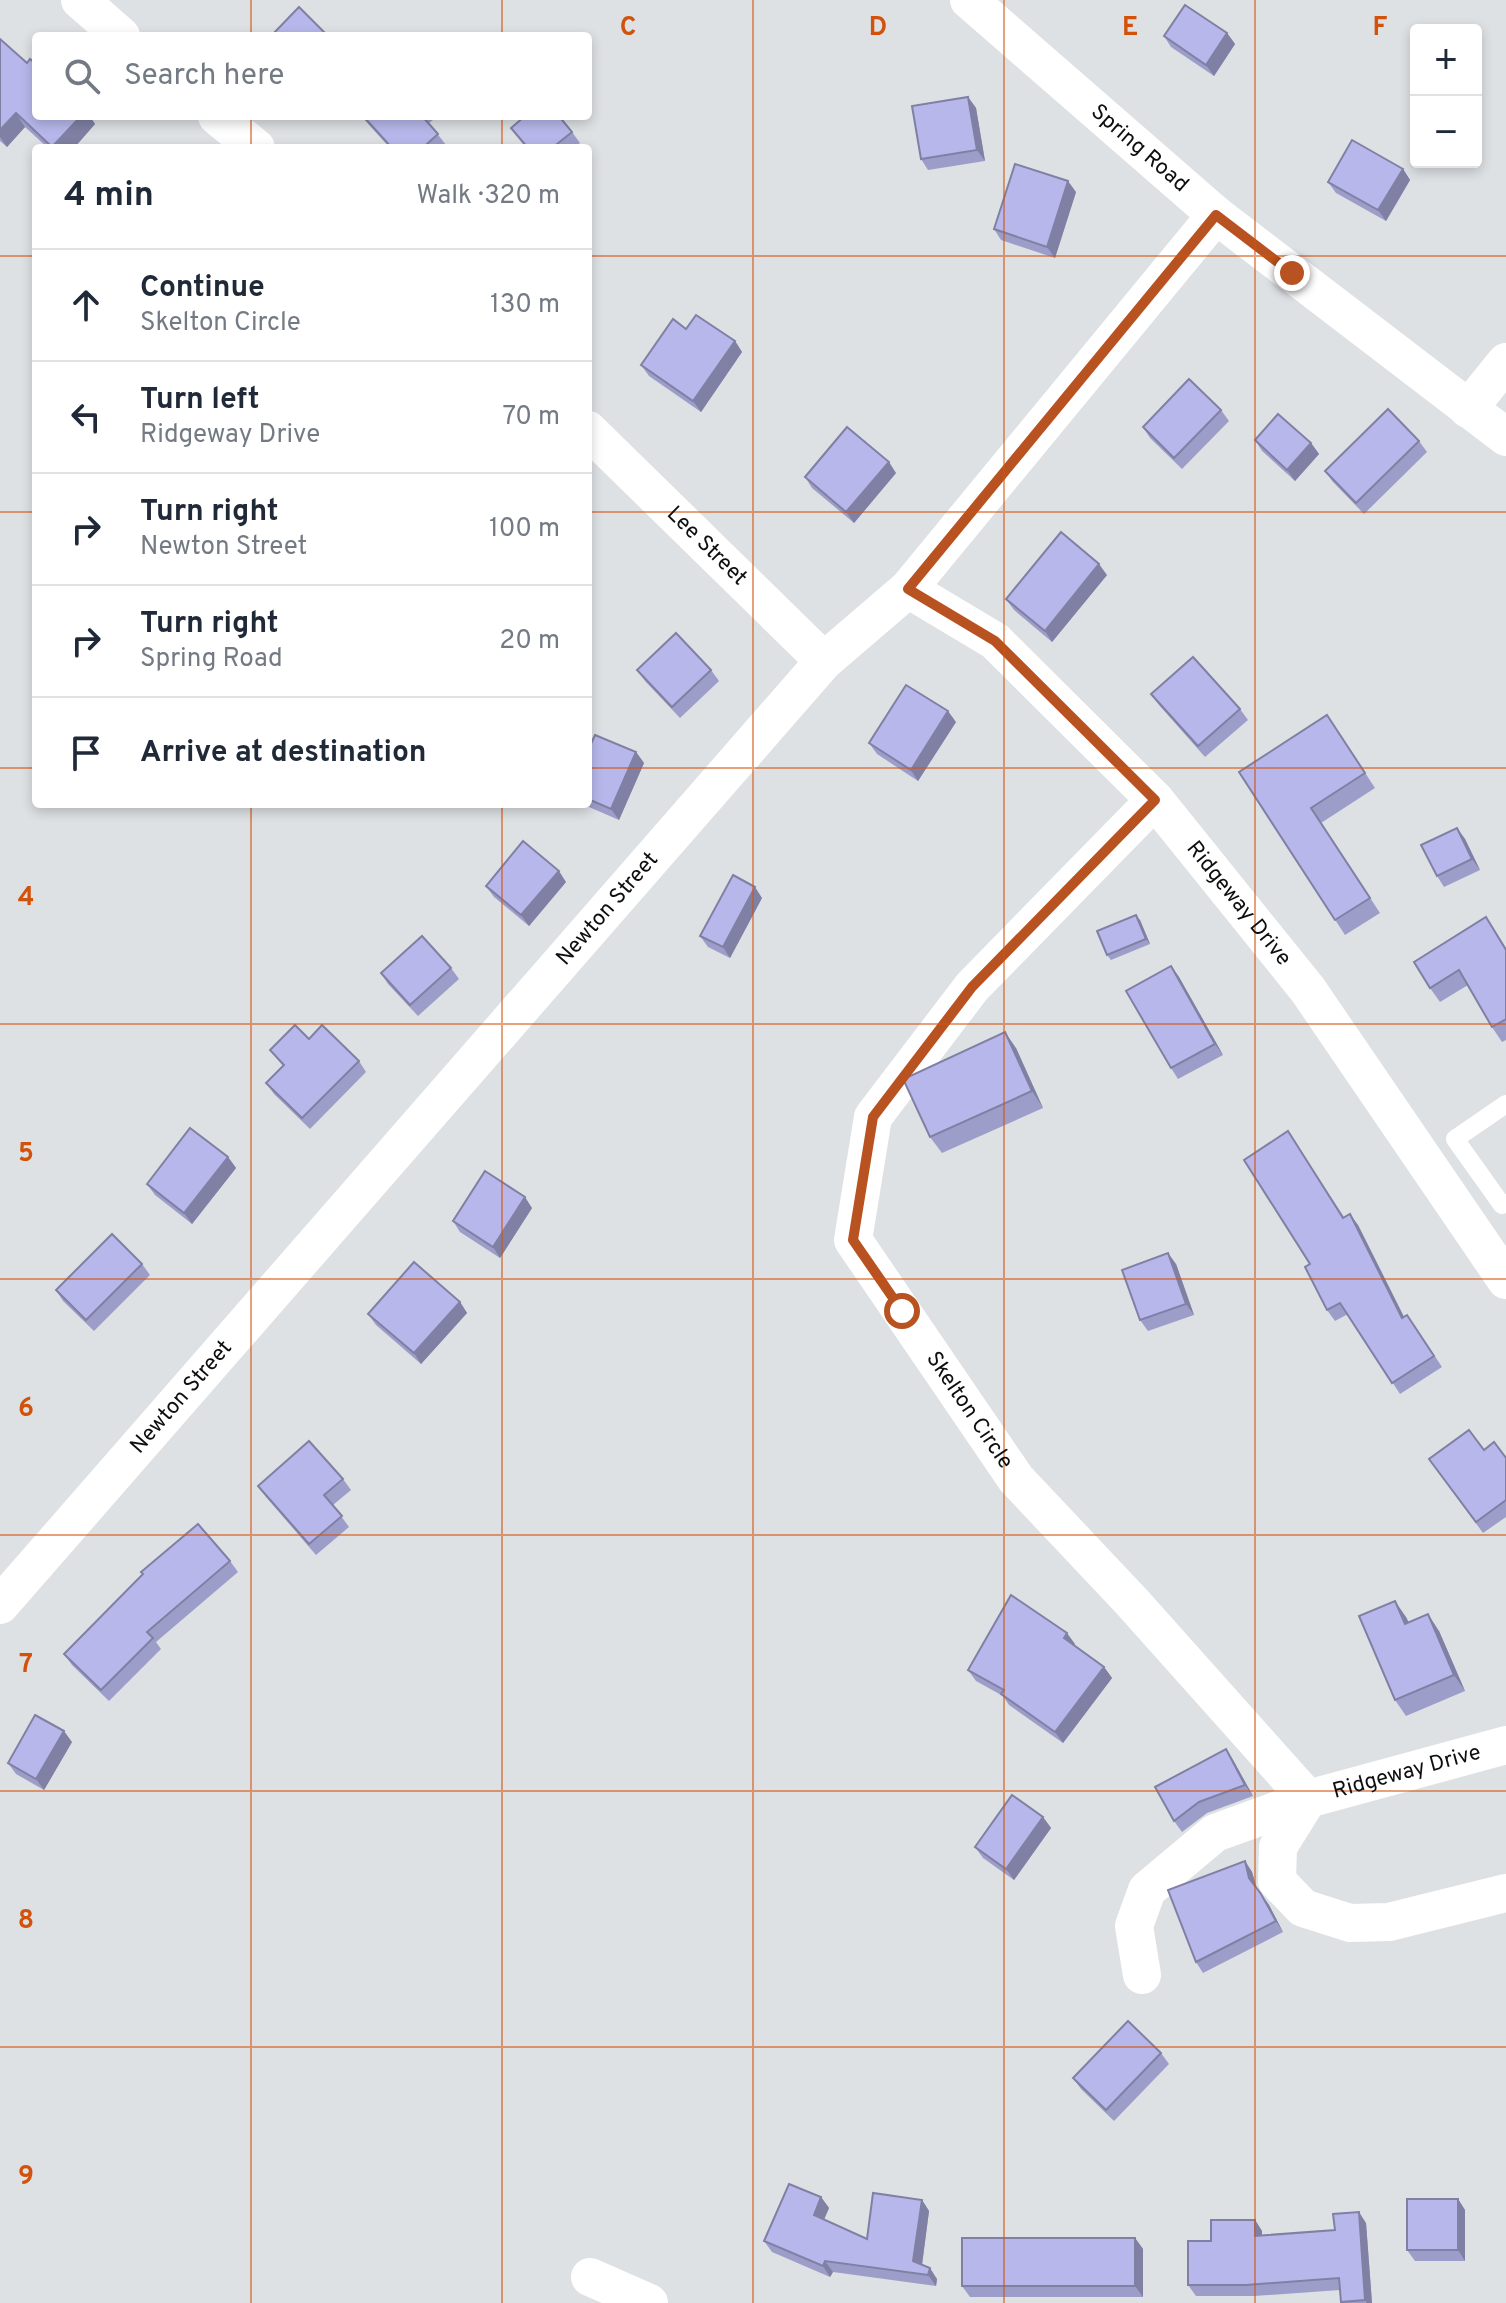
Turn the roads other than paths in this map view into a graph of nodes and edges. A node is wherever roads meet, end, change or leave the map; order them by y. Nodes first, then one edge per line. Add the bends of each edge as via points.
1 (80, 0) edge
2 (969, 0) edge
3 (116, 32) edge
4 (222, 120) edge
5 (251, 144) edge
6 (1216, 215) junction
7 (1506, 362) edge
8 (1468, 409) junction
9 (592, 434) edge
10 (1506, 437) edge
11 (908, 589) junction
12 (824, 661) junction
13 (1155, 800) junction
14 (1506, 1104) edge
15 (1506, 1203) edge
16 (1506, 1280) edge
17 (0, 1605) edge
18 (1506, 1745) edge
19 (1308, 1799) junction
20 (1506, 1893) edge
21 (1142, 1975) dead end
22 (590, 2277) dead end
23 (649, 2303) edge

1 - 3 street
2 - 6 street, Spring Road
4 - 5 street
6 - 8 street, Spring Road
6 - 11 street, Newton Street
7 - 8 street
8 - 10 street, Spring Road
9 - 12 street, Lee Street
11 - 12 street, Newton Street
11 - 13 street, Ridgeway Drive via 995,641
12 - 17 street, Newton Street
13 - 16 street, Ridgeway Drive via 1308,990
13 - 19 street, Skelton Circle via 972,987 873,1117 853,1240 1016,1479
14 - 15 lane via 1455,1139 1502,1205
18 - 19 street, Ridgeway Drive
19 - 20 street via 1278,1847 1277,1881 1303,1908 1350,1923 1389,1922
19 - 21 street via 1215,1833 1147,1890 1134,1926
22 - 23 street

